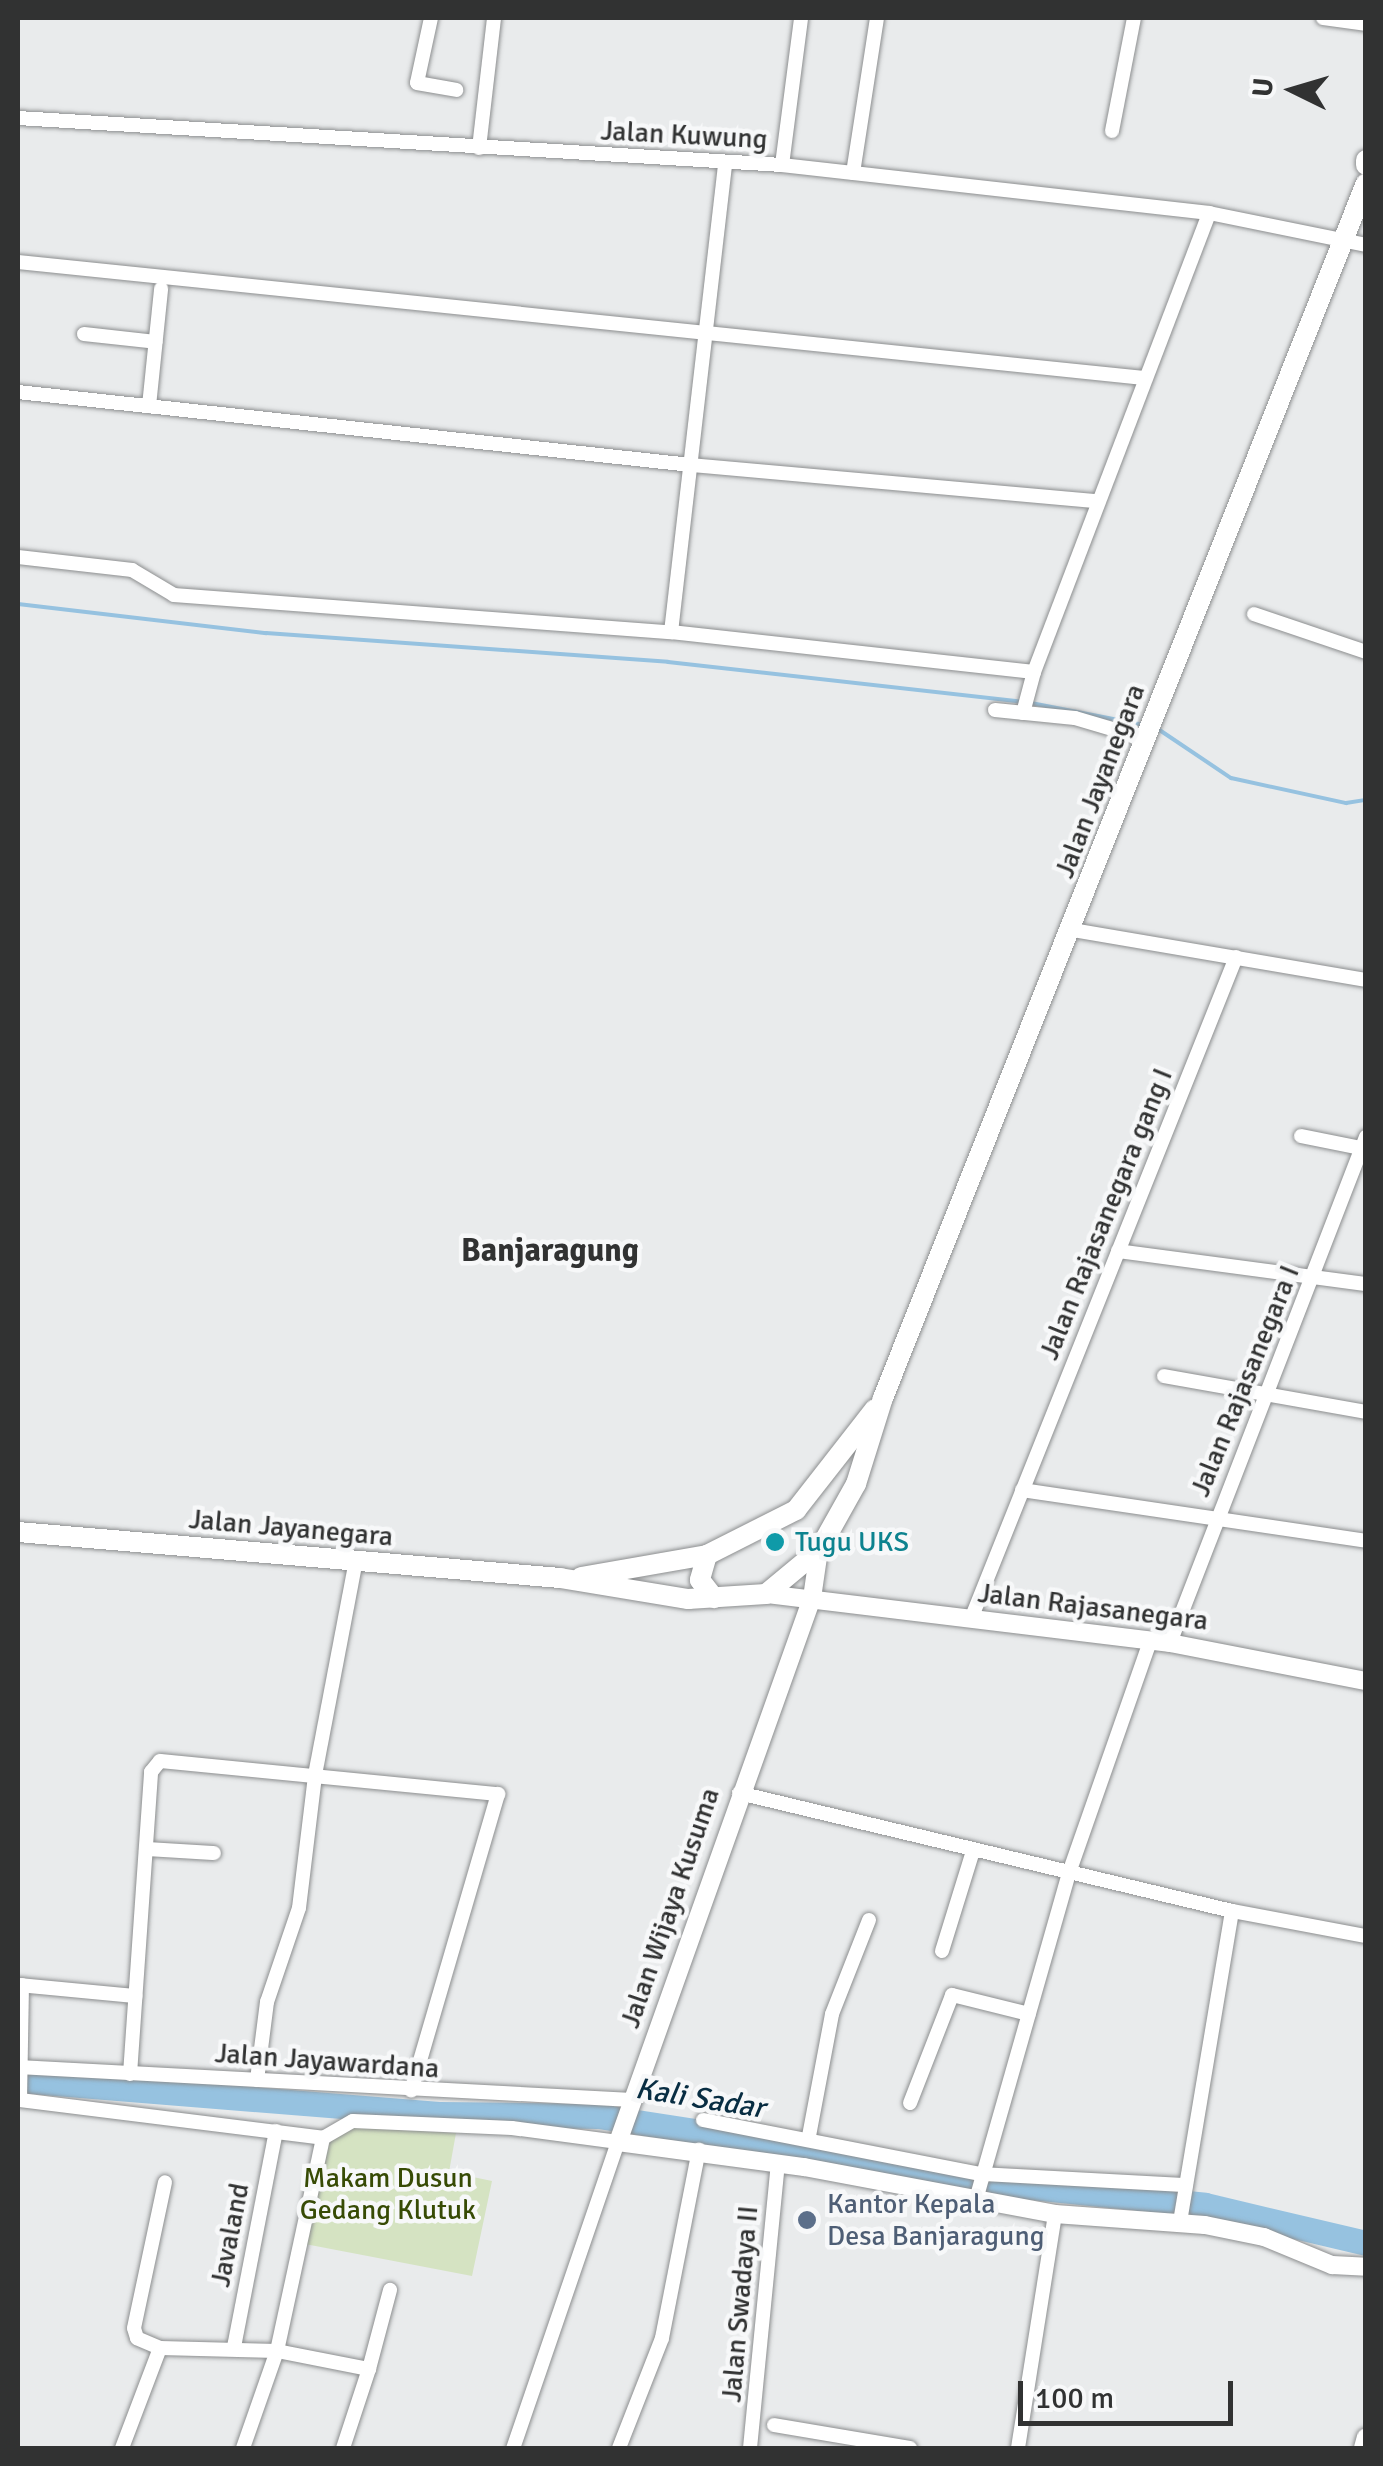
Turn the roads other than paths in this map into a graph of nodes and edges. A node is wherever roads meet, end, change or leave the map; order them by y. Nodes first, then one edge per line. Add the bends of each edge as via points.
1 (431, 18) edge
2 (494, 18) edge
3 (801, 18) edge
4 (877, 18) edge
5 (1134, 18) edge
6 (1323, 18) edge
7 (1366, 24) edge
8 (456, 90) dead end
9 (18, 118) edge
10 (1112, 131) dead end
11 (480, 148) junction
12 (725, 163) junction
13 (782, 165) junction
14 (854, 173) junction
15 (1366, 183) edge
16 (1209, 212) junction
17 (1344, 237) junction
18 (1366, 245) edge
19 (18, 262) edge
20 (162, 288) dead end
21 (84, 334) dead end
22 (706, 334) junction
23 (156, 342) junction
24 (1144, 378) junction
25 (18, 392) edge
26 (149, 406) junction
27 (691, 465) junction
28 (1098, 501) junction
29 (18, 557) edge
30 (1254, 614) dead end
31 (671, 632) junction
32 (1366, 652) edge
33 (1032, 677) junction
34 (995, 710) dead end
35 (1024, 710) junction
36 (1147, 736) junction
37 (1073, 930) junction
38 (1236, 958) junction
39 (1366, 980) edge
40 (1300, 1136) dead end
41 (1364, 1144) edge
42 (1118, 1251) junction
43 (1314, 1275) junction
44 (1366, 1284) edge
45 (1164, 1376) dead end
46 (1266, 1397) junction
47 (883, 1398) junction
48 (1366, 1412) edge
49 (1022, 1490) junction
50 (810, 1493) junction
51 (1218, 1516) junction
52 (840, 1518) junction
53 (18, 1532) edge
54 (1366, 1541) edge
55 (819, 1550) junction
56 (706, 1555) junction
57 (356, 1561) junction
58 (560, 1578) junction
59 (766, 1594) junction
60 (714, 1598) junction
61 (812, 1598) junction
62 (972, 1619) junction
63 (1150, 1640) junction
64 (1170, 1643) junction
65 (1366, 1681) edge
66 (315, 1776) junction
67 (740, 1794) junction
68 (146, 1849) junction
69 (973, 1851) junction
70 (214, 1853) dead end
71 (1070, 1870) junction
72 (1232, 1911) junction
73 (869, 1920) dead end
74 (1366, 1936) edge
75 (942, 1951) dead end
76 (20, 1985) edge
77 (135, 1996) junction
78 (1028, 2014) junction
79 (130, 2074) junction
80 (257, 2080) junction
81 (19, 2087) edge
82 (411, 2091) junction
83 (910, 2103) dead end
84 (630, 2107) junction
85 (703, 2120) dead end
86 (276, 2131) junction
87 (810, 2136) junction
88 (322, 2138) junction
89 (619, 2139) junction
90 (699, 2150) junction
91 (778, 2163) junction
92 (165, 2182) dead end
93 (979, 2186) junction
94 (1183, 2203) junction
95 (1054, 2214) junction
96 (1366, 2267) edge
97 (390, 2290) dead end
98 (234, 2347) junction
99 (160, 2348) junction
100 (277, 2351) junction
101 (369, 2369) junction
102 (774, 2425) dead end
103 (1366, 2437) edge
104 (890, 2447) edge
105 (122, 2448) edge
106 (243, 2448) edge
107 (344, 2448) edge
108 (513, 2448) edge
109 (619, 2448) edge
110 (750, 2448) edge
111 (910, 2448) edge
112 (1018, 2448) edge
113 (1363, 2448) edge

1 - 8 street via 418,83
2 - 11 street
3 - 13 street
4 - 14 street
5 - 10 street
6 - 7 street
9 - 11 street, Jalan Kuwung
11 - 12 street, Jalan Kuwung
12 - 13 street, Jalan Kuwung
12 - 22 street
13 - 14 street, Jalan Kuwung
14 - 16 street, Jalan Kuwung
15 - 17 main road, Jalan Jayanegara
16 - 17 street, Jalan Kuwung
16 - 24 street
17 - 18 street, Jalan Kuwung
17 - 36 main road, Jalan Jayanegara
19 - 22 street
20 - 23 street
21 - 23 street
22 - 24 street
22 - 27 street
23 - 26 street
24 - 28 street
25 - 26 street
26 - 27 street
27 - 28 street
27 - 31 street
28 - 33 street
29 - 31 street via 132,570 174,595
30 - 32 street
31 - 33 street
33 - 35 street
34 - 35 street
35 - 36 street
36 - 37 main road, Jalan Jayanegara
37 - 38 street
37 - 47 main road, Jalan Jayanegara
38 - 39 street
38 - 42 street, Jalan Rajasanegara gang I
40 - 41 street
41 - 43 street, Jalan Rajasanegara I
42 - 43 street
42 - 49 street, Jalan Rajasanegara gang I
43 - 44 street
43 - 46 street, Jalan Rajasanegara I
45 - 46 street
46 - 48 street
46 - 51 street, Jalan Rajasanegara I
47 - 50 main road, Jalan Jayanegara
47 - 52 main road, Jalan Jayanegara
49 - 51 street
49 - 62 street, Jalan Rajasanegara gang I
50 - 52 main road via 822,1494
50 - 56 main road, Jalan Jayanegara via 796,1510
51 - 54 street
51 - 64 street, Jalan Rajasanegara I
52 - 55 main road, Jalan Jayanegara
53 - 57 main road, Jalan Jayanegara
55 - 59 main road, Jalan Jayanegara
55 - 61 street, Jalan Wijaya Kusuma
56 - 58 main road, Jalan Jayanegara via 634,1572
56 - 60 main road via 700,1580
57 - 58 main road, Jalan Jayanegara
57 - 66 street
58 - 60 main road, Jalan Jayanegara via 614,1591
59 - 60 main road, Jalan Jayanegara
59 - 61 street, Jalan Rajasanegara
61 - 62 street, Jalan Rajasanegara
61 - 67 street, Jalan Wijaya Kusuma
62 - 63 street, Jalan Rajasanegara
63 - 64 street, Jalan Rajasanegara
63 - 71 street
64 - 65 street, Jalan Rajasanegara
66 - 68 street via 156,1763
66 - 80 street via 298,1916 266,2002
66 - 82 street via 498,1794
67 - 69 street
67 - 84 street, Jalan Wijaya Kusuma
68 - 70 street
68 - 77 street
69 - 71 street
69 - 75 street
71 - 72 street
71 - 78 street
72 - 74 street
72 - 94 street
73 - 87 street via 832,2014
76 - 77 street
76 - 81 street
77 - 79 street
78 - 83 street via 952,1995
78 - 93 street
79 - 80 street, Jalan Jayawardana
79 - 81 street, Jalan Jayawardana
80 - 82 street, Jalan Jayawardana
81 - 86 street
82 - 84 street, Jalan Jayawardana
84 - 89 street, Jalan Wijaya Kusuma
85 - 87 street
86 - 88 street
86 - 98 street, Javaland
87 - 93 street
88 - 89 street via 353,2121
88 - 100 street
89 - 90 street
89 - 108 street
90 - 91 street
90 - 109 street via 662,2338
91 - 93 street
91 - 110 street, Jalan Swadaya II
92 - 99 street via 134,2328 137,2338
93 - 94 street
93 - 95 street
94 - 95 street
94 - 96 street via 1332,2265
95 - 112 street
97 - 101 street
98 - 99 street
98 - 100 street
99 - 105 street
100 - 101 street
100 - 106 street
101 - 107 street
102 - 104 street
103 - 113 street
104 - 111 street

